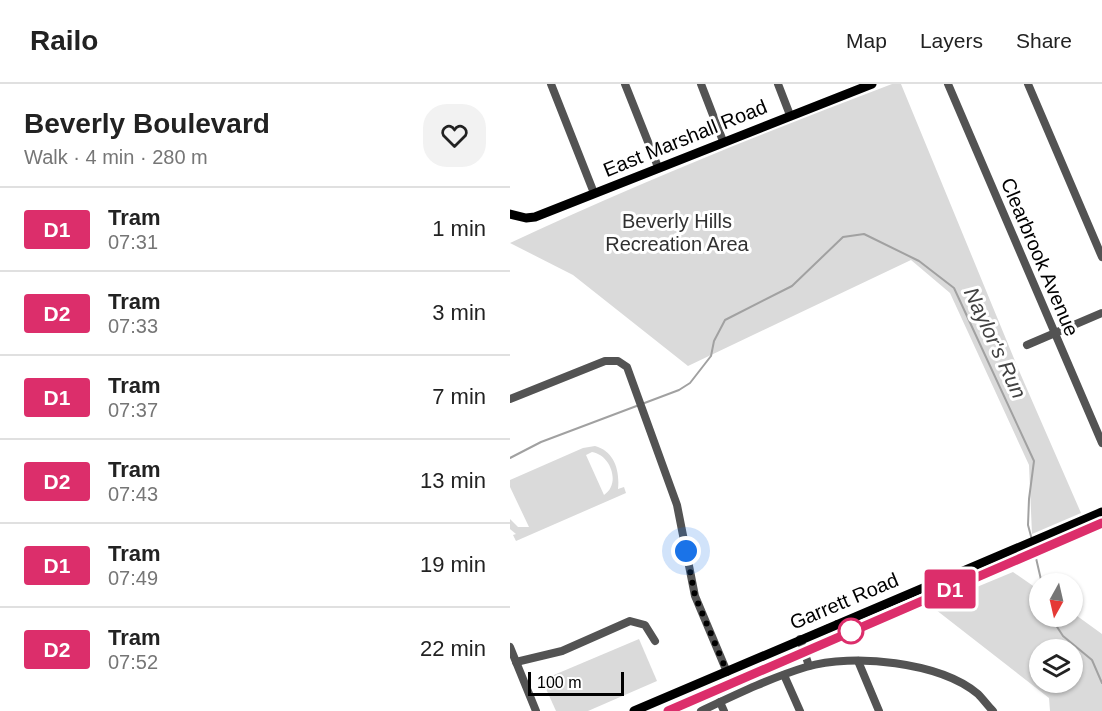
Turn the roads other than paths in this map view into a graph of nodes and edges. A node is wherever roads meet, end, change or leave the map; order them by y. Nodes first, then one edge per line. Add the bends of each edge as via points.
1 (551, 84) edge
2 (625, 84) edge
3 (701, 84) edge
4 (778, 84) edge
5 (872, 84) edge
6 (948, 84) edge
7 (1028, 84) edge
8 (855, 87) edge
9 (790, 115) junction
10 (723, 141) junction
11 (658, 167) junction
12 (594, 193) junction
13 (510, 214) edge
14 (1102, 257) edge
15 (1102, 313) edge
16 (1054, 333) junction
17 (1027, 345) dead end
18 (510, 399) edge
19 (1102, 443) edge
20 (1102, 512) edge
21 (800, 639) junction
22 (656, 640) dead end
23 (510, 647) edge
24 (858, 661) junction
25 (516, 662) junction
26 (809, 666) junction
27 (727, 672) junction
28 (784, 675) junction
29 (720, 702) junction
30 (651, 708) edge
31 (536, 711) edge
32 (634, 711) edge
33 (701, 711) edge
34 (724, 711) edge
35 (800, 711) edge
36 (879, 711) edge
37 (993, 711) edge

1 - 12 street
2 - 11 street
3 - 10 street
4 - 9 street
5 - 8 main road, East Marshall Road
6 - 16 street, Clearbrook Avenue
7 - 14 street
8 - 9 main road, East Marshall Road
9 - 10 main road, East Marshall Road
10 - 11 main road, East Marshall Road
11 - 12 main road, East Marshall Road
12 - 13 main road, East Marshall Road via 531,218
15 - 16 street
16 - 17 street
16 - 19 street, Clearbrook Avenue
18 - 27 street via 612,360 627,367 677,504 695,596
20 - 21 main road, Garrett Road
21 - 26 street
21 - 27 main road, Garrett Road
22 - 25 street via 645,625 630,621 562,651
23 - 25 street
24 - 26 street
24 - 36 street
24 - 37 street via 906,664 949,677 977,693
25 - 31 street
26 - 28 street
27 - 30 main road, Garrett Road
28 - 29 street
28 - 35 street
29 - 33 street
29 - 34 street
30 - 32 main road, Garrett Road

